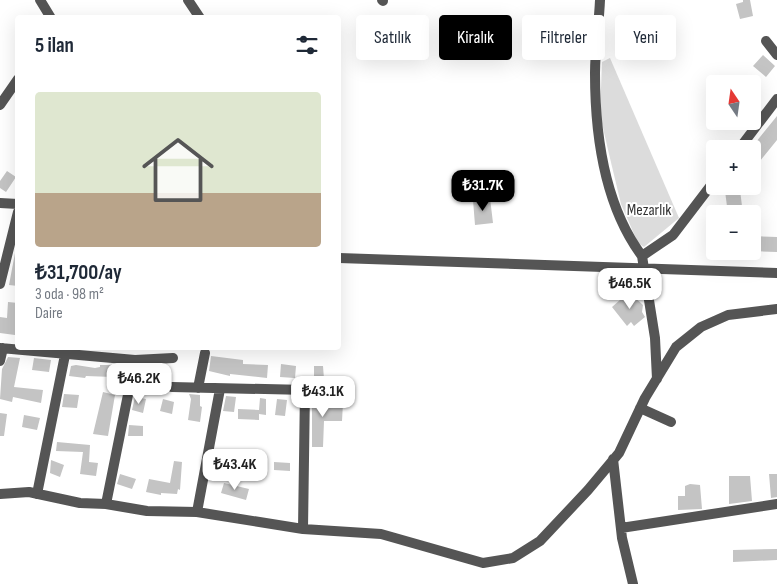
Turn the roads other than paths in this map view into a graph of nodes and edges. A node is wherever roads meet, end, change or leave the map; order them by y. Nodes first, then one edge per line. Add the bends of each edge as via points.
1 (40, 0) edge
2 (188, 0) edge
3 (600, 0) edge
4 (49, 15) edge
5 (198, 15) edge
6 (766, 41) dead end
7 (777, 55) edge
8 (15, 83) edge
9 (777, 99) edge
10 (0, 105) edge
11 (746, 140) edge
12 (706, 192) edge
13 (0, 203) edge
14 (15, 204) edge
15 (15, 233) edge
16 (13, 247) edge
17 (642, 256) junction
18 (341, 258) edge
19 (644, 269) junction
20 (777, 273) edge
21 (0, 284) edge
22 (777, 309) edge
23 (1, 348) edge
24 (15, 349) edge
25 (32, 350) edge
26 (62, 352) edge
27 (205, 353) dead end
28 (173, 358) dead end
29 (135, 360) junction
30 (0, 361) edge
31 (657, 379) junction
32 (172, 387) dead end
33 (198, 388) junction
34 (220, 389) junction
35 (305, 389) junction
36 (350, 391) dead end
37 (640, 408) junction
38 (671, 422) dead end
39 (613, 459) junction
40 (0, 494) edge
41 (36, 494) junction
42 (106, 504) junction
43 (777, 504) edge
44 (197, 512) junction
45 (621, 528) junction
46 (303, 529) junction
47 (633, 584) edge

1 - 4 street
2 - 5 street
3 - 17 street via 595,71 596,115 607,181 628,237
6 - 7 street
8 - 10 street
9 - 11 street
12 - 17 street via 673,235
13 - 14 street
15 - 16 street
16 - 21 street
17 - 19 street
18 - 19 street
19 - 20 street
19 - 31 street
22 - 31 street via 728,315 701,327 676,347
23 - 24 street
23 - 30 street
25 - 26 street
26 - 29 street
26 - 41 street
27 - 33 street
28 - 29 street
29 - 42 street
31 - 37 street
32 - 33 street
33 - 34 street
34 - 35 street
34 - 44 street
35 - 36 street
35 - 46 street
37 - 38 street
37 - 39 street
39 - 45 street
39 - 46 street via 540,541 513,558 483,563 381,534
40 - 41 street
41 - 42 street via 80,503
42 - 44 street via 147,511
43 - 45 street
44 - 46 street
45 - 47 street

